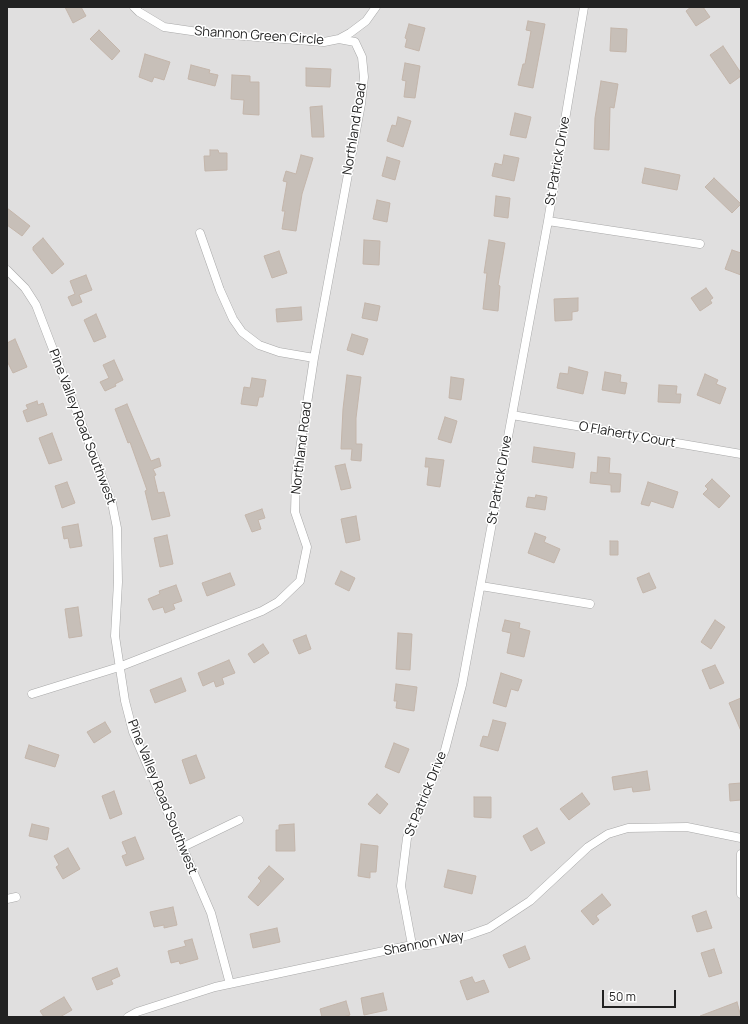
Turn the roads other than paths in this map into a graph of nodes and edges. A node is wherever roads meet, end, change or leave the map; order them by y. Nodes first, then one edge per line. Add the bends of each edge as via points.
1 (134, 7) edge
2 (376, 7) edge
3 (584, 7) edge
4 (339, 39) junction
5 (548, 221) junction
6 (200, 233) dead end
7 (700, 244) dead end
8 (7, 270) edge
9 (314, 358) junction
10 (512, 415) junction
11 (741, 454) edge
12 (481, 586) junction
13 (590, 604) dead end
14 (119, 667) junction
15 (32, 694) dead end
16 (239, 820) dead end
17 (741, 838) edge
18 (182, 848) junction
19 (741, 854) edge
20 (741, 894) edge
21 (16, 897) dead end
22 (7, 899) edge
23 (412, 945) junction
24 (230, 984) junction
25 (128, 1017) edge

1 - 4 street, Shannon Green Circle via 164,27 205,33 324,42
2 - 4 street, Shannon Green Circle via 366,21
3 - 5 street, St Patrick Drive
4 - 9 street, Northland Road via 355,42 362,57 364,77
5 - 7 street
5 - 10 street, St Patrick Drive
6 - 9 street via 220,290 242,332 259,345 279,352
8 - 14 street, Pine Valley Road Southwest via 25,288 36,305 112,503 117,528 115,636
9 - 14 street, Northland Road via 296,475 295,512 307,547 300,581 278,602 262,611
10 - 11 street, O Flaherty Court
10 - 12 street, St Patrick Drive
12 - 13 street
12 - 23 street, St Patrick Drive via 462,685 445,750 408,838 401,886
14 - 15 street, Northland Road
14 - 18 street, Pine Valley Road Southwest via 133,732
16 - 18 street
17 - 23 street, Shannon Way via 688,827 628,828 608,834 588,847 530,901 489,928 429,945
18 - 24 street, Pine Valley Road Southwest via 211,914
19 - 20 street
21 - 22 street
23 - 24 street, Shannon Way
24 - 25 street, Shannon Way via 151,1007

